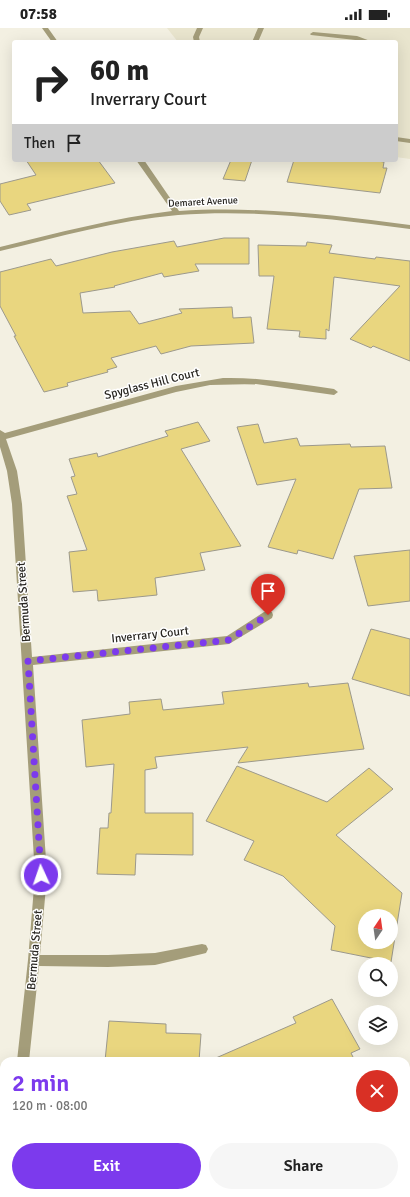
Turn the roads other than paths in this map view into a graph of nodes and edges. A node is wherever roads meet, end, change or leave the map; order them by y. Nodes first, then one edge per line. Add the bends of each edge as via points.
1 (45, 28) edge
2 (200, 28) edge
3 (261, 28) edge
4 (314, 31) edge
5 (54, 40) edge
6 (197, 40) edge
7 (256, 40) edge
8 (364, 40) edge
9 (398, 139) edge
10 (410, 141) edge
11 (141, 162) edge
12 (177, 213) junction
13 (410, 227) edge
14 (0, 249) edge
15 (334, 392) dead end
16 (1, 435) edge
17 (268, 615) dead end
18 (28, 661) junction
19 (202, 949) dead end
20 (34, 960) junction
21 (23, 1057) edge

1 - 5 street
2 - 6 street
3 - 7 street
4 - 8 street
9 - 10 street
11 - 12 street
12 - 13 street, Demaret Avenue via 256,210
12 - 14 street, Demaret Avenue via 101,224
15 - 16 street, Spyglass Hill Court via 258,381 202,383
16 - 18 street, Bermuda Street via 12,471 17,504
17 - 18 street, Inverrary Court via 229,640
18 - 20 street, Bermuda Street via 41,875
19 - 20 street via 155,959
20 - 21 street, Bermuda Street

